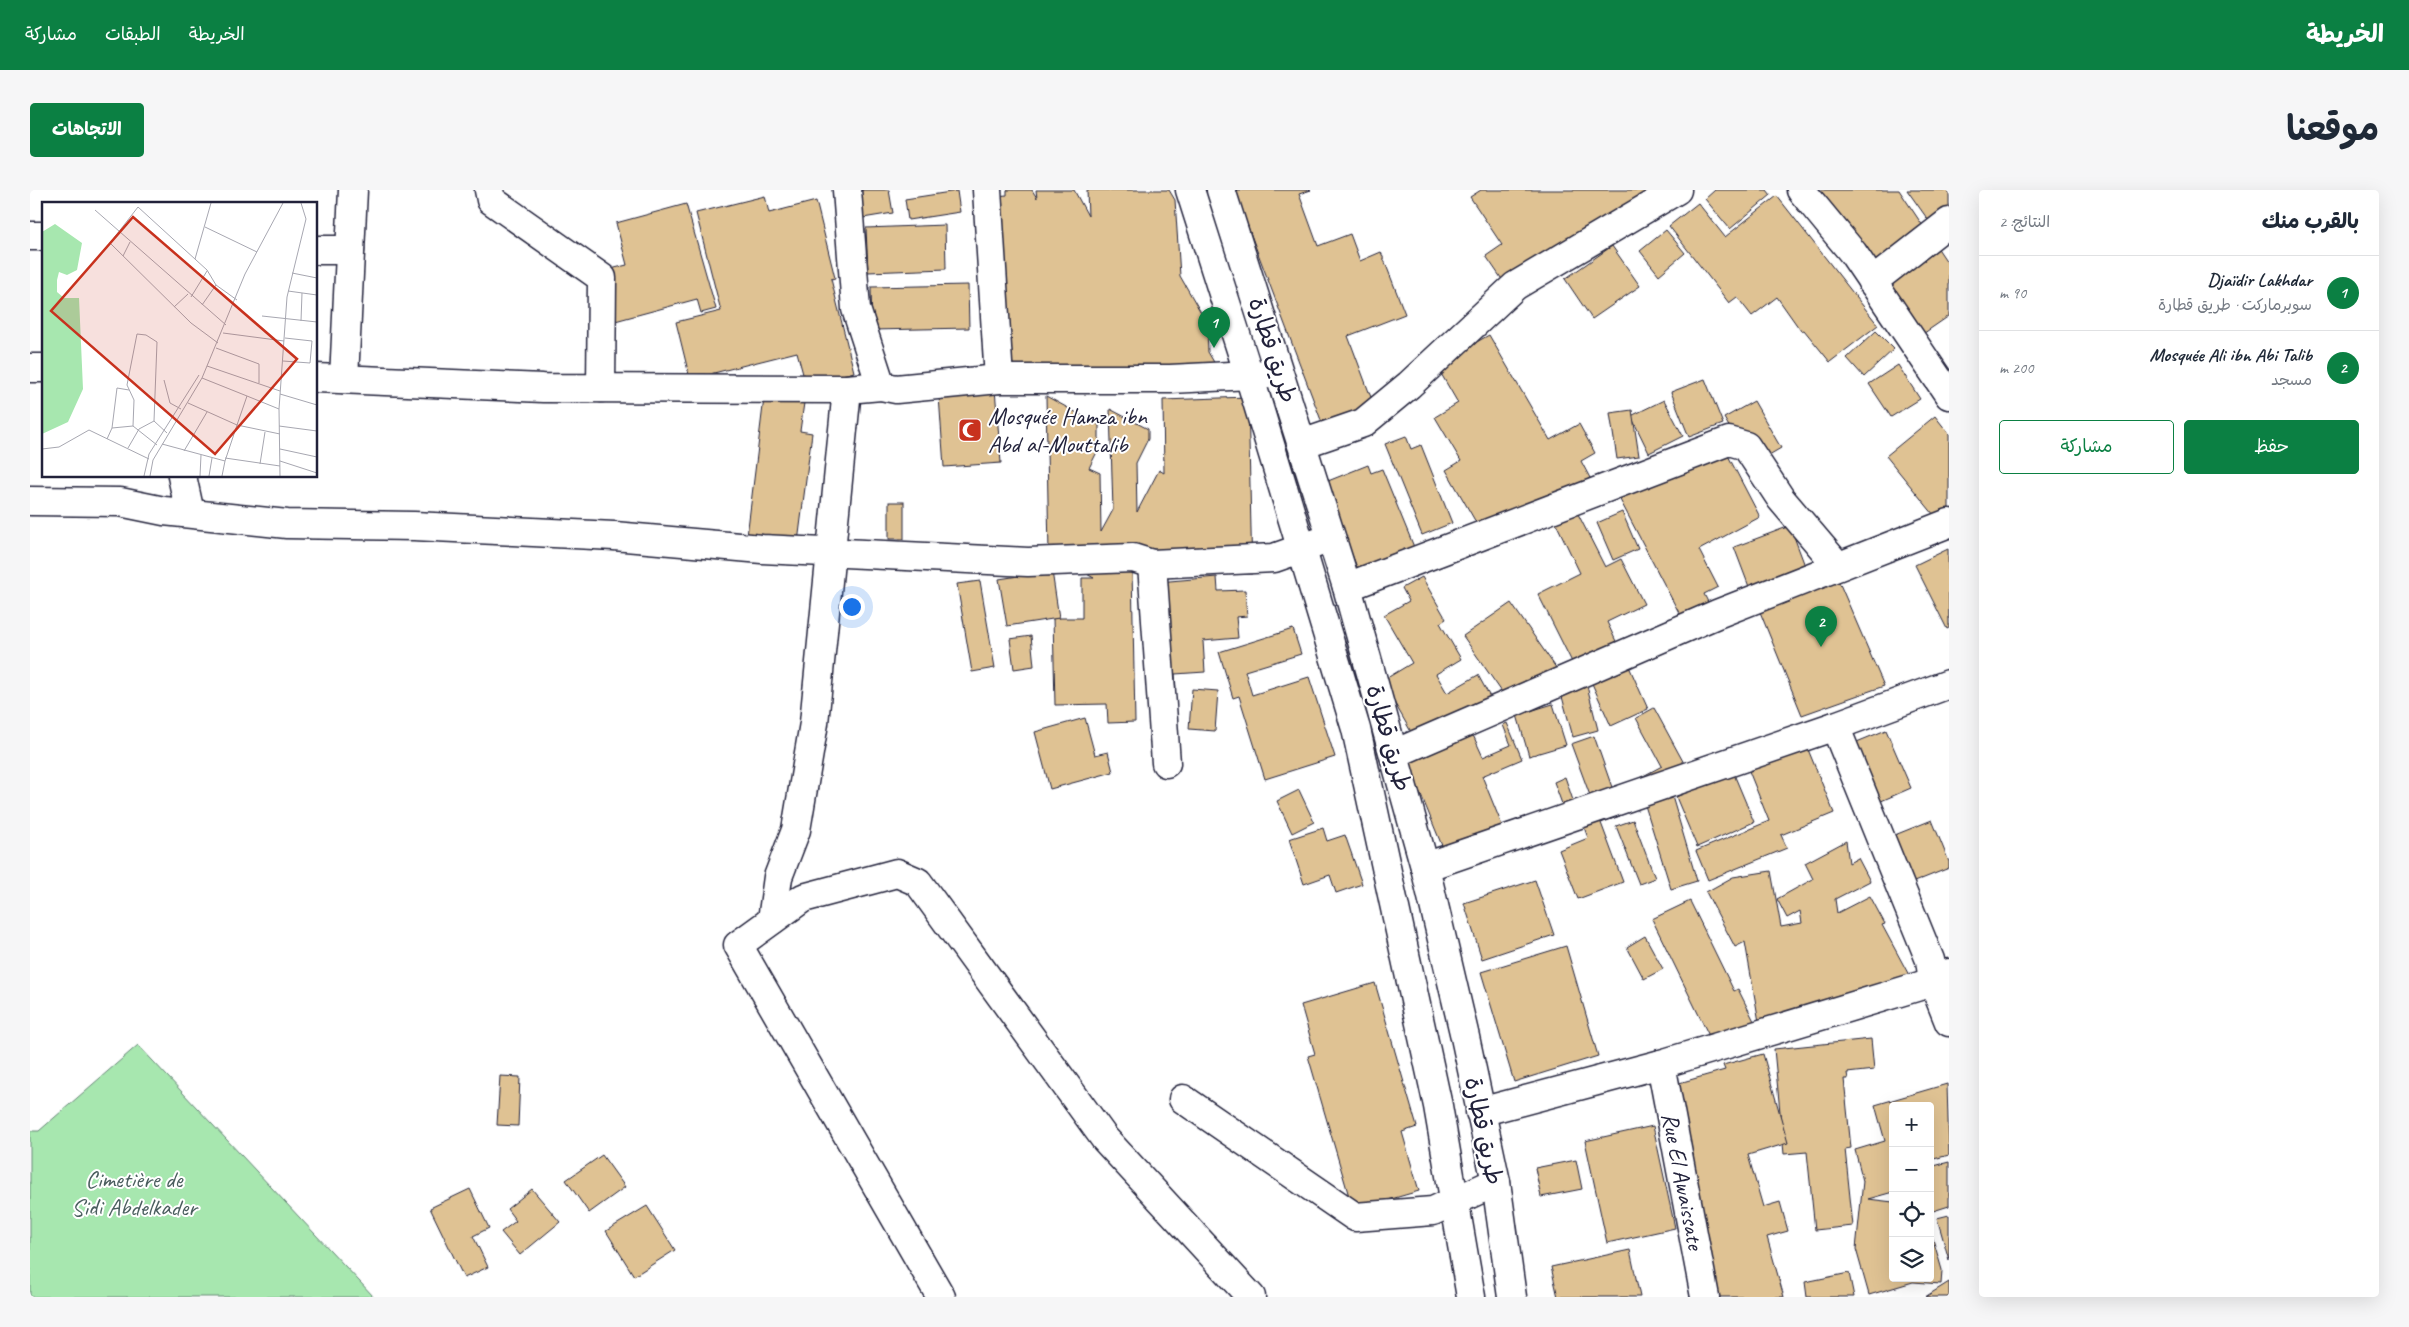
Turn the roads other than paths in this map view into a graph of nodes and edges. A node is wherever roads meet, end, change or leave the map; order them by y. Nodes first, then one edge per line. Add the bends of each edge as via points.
1 (354, 190) edge
2 (489, 190) edge
3 (847, 190) edge
4 (987, 190) edge
5 (1190, 190) edge
6 (1222, 190) edge
7 (1678, 190) edge
8 (1801, 190) edge
9 (1949, 222) edge
10 (318, 250) edge
11 (350, 250) junction
12 (1872, 282) junction
13 (1280, 373) junction
14 (1250, 375) junction
15 (318, 378) edge
16 (999, 379) junction
17 (344, 380) junction
18 (881, 386) junction
19 (601, 388) junction
20 (847, 389) junction
21 (1949, 395) edge
22 (1302, 444) junction
23 (182, 478) edge
24 (30, 501) edge
25 (190, 513) junction
26 (1949, 523) edge
27 (1332, 538) junction
28 (1301, 549) junction
29 (831, 552) junction
30 (1152, 564) junction
31 (1838, 566) junction
32 (1347, 587) junction
33 (1949, 684) edge
34 (1834, 726) junction
35 (1394, 754) junction
36 (1166, 763) dead end
37 (1425, 868) junction
38 (772, 920) junction
39 (1941, 977) edge
40 (1949, 1022) edge
41 (1661, 1064) junction
42 (1182, 1099) dead end
43 (1480, 1112) junction
44 (1496, 1182) junction
45 (1454, 1201) junction
46 (941, 1297) edge
47 (1251, 1297) edge
48 (1471, 1297) edge
49 (1512, 1297) edge
50 (1705, 1297) edge

1 - 11 street
2 - 19 street via 490,200 602,278
3 - 18 street via 856,308
4 - 16 street
5 - 14 street, طريق قطارة
6 - 13 street, طريق قطارة
7 - 22 street via 1515,286 1409,385 1363,423
8 - 12 street
9 - 12 street
10 - 11 street
11 - 17 street
12 - 21 street
13 - 14 street
13 - 22 street, طريق قطارة
14 - 16 street via 1170,379
14 - 28 street, طريق قطارة
15 - 17 street
16 - 18 street via 896,389
17 - 19 street
18 - 20 street
19 - 20 street
20 - 29 street
22 - 27 street, طريق قطارة
23 - 25 street
24 - 25 street via 120,502
25 - 29 street via 287,524 414,526
26 - 31 street
27 - 28 street
27 - 32 street, طريق قطارة
28 - 30 street via 1274,558
28 - 45 street, طريق قطارة via 1356,729 1436,1096
29 - 30 street via 1028,562 1133,558
29 - 38 street via 814,723 796,830 778,877
30 - 36 street
31 - 32 street via 1781,499 1746,446 1729,442
31 - 35 street via 1717,614
32 - 35 street, طريق قطارة
33 - 34 street
34 - 37 street
34 - 39 street via 1930,960
35 - 37 street, طريق قطارة
37 - 43 street, طريق قطارة
38 - 46 street via 738,944
38 - 47 street via 803,898 897,873 918,882 1105,1139
39 - 40 street
39 - 41 street
41 - 43 street
41 - 50 street, Rue El Awaissate
42 - 45 street via 1355,1217 1433,1211
43 - 44 street, طريق قطارة
44 - 45 street
44 - 49 street, طريق قطارة
45 - 48 street, طريق قطارة

